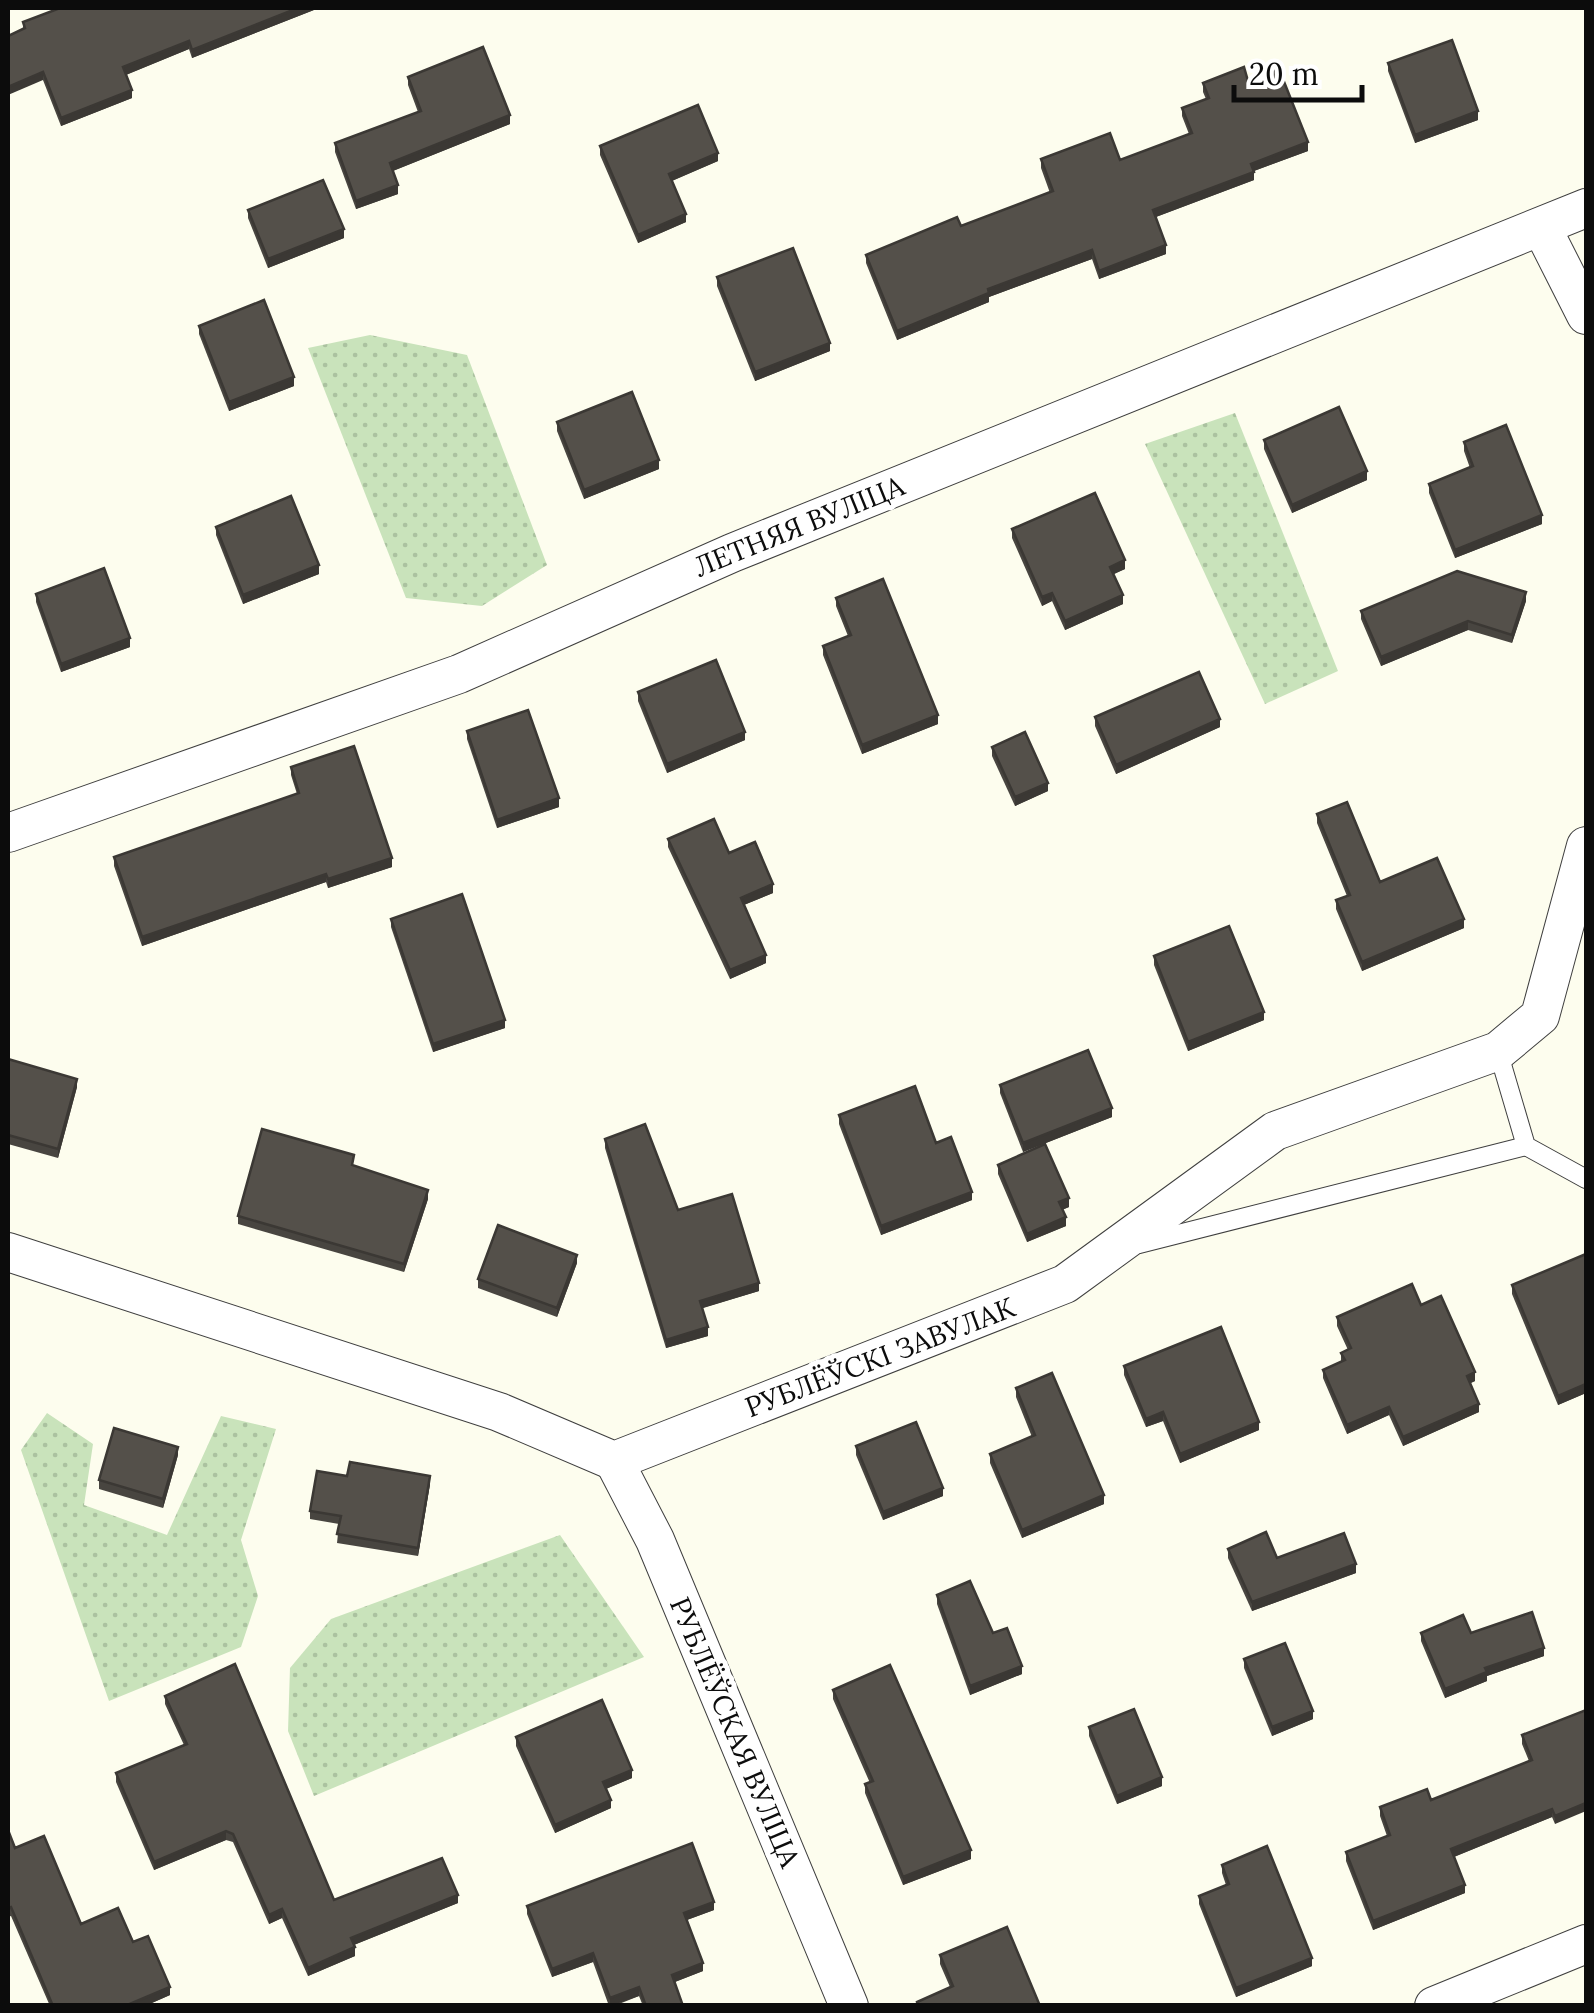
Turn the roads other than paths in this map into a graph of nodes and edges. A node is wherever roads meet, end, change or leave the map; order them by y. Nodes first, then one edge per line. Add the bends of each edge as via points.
1 (1586, 208) edge
2 (1542, 228) junction
3 (1586, 315) edge
4 (8, 833) edge
5 (1586, 846) edge
6 (1498, 1051) junction
7 (1526, 1146) junction
8 (1586, 1178) edge
9 (1113, 1250) junction
10 (8, 1252) edge
11 (614, 1460) junction
12 (1586, 1944) edge
13 (848, 2006) edge
14 (1434, 2006) edge

1 - 2 street, ЛЕТНЯЯ ВУЛІЦА
2 - 3 street
2 - 4 street, ЛЕТНЯЯ ВУЛІЦА via 732,552 460,674
5 - 6 street, РУБЛЁЎСКІ ЗАВУЛАК via 1540,1016
6 - 7 lane
6 - 9 street, РУБЛЁЎСКІ ЗАВУЛАК via 1275,1130
7 - 8 lane
7 - 9 lane
9 - 11 street, РУБЛЁЎСКІ ЗАВУЛАК via 1065,1284
10 - 11 street via 499,1412
11 - 13 street, РУБЛЁЎСКАЯ ВУЛІЦА via 655,1540
12 - 14 street

